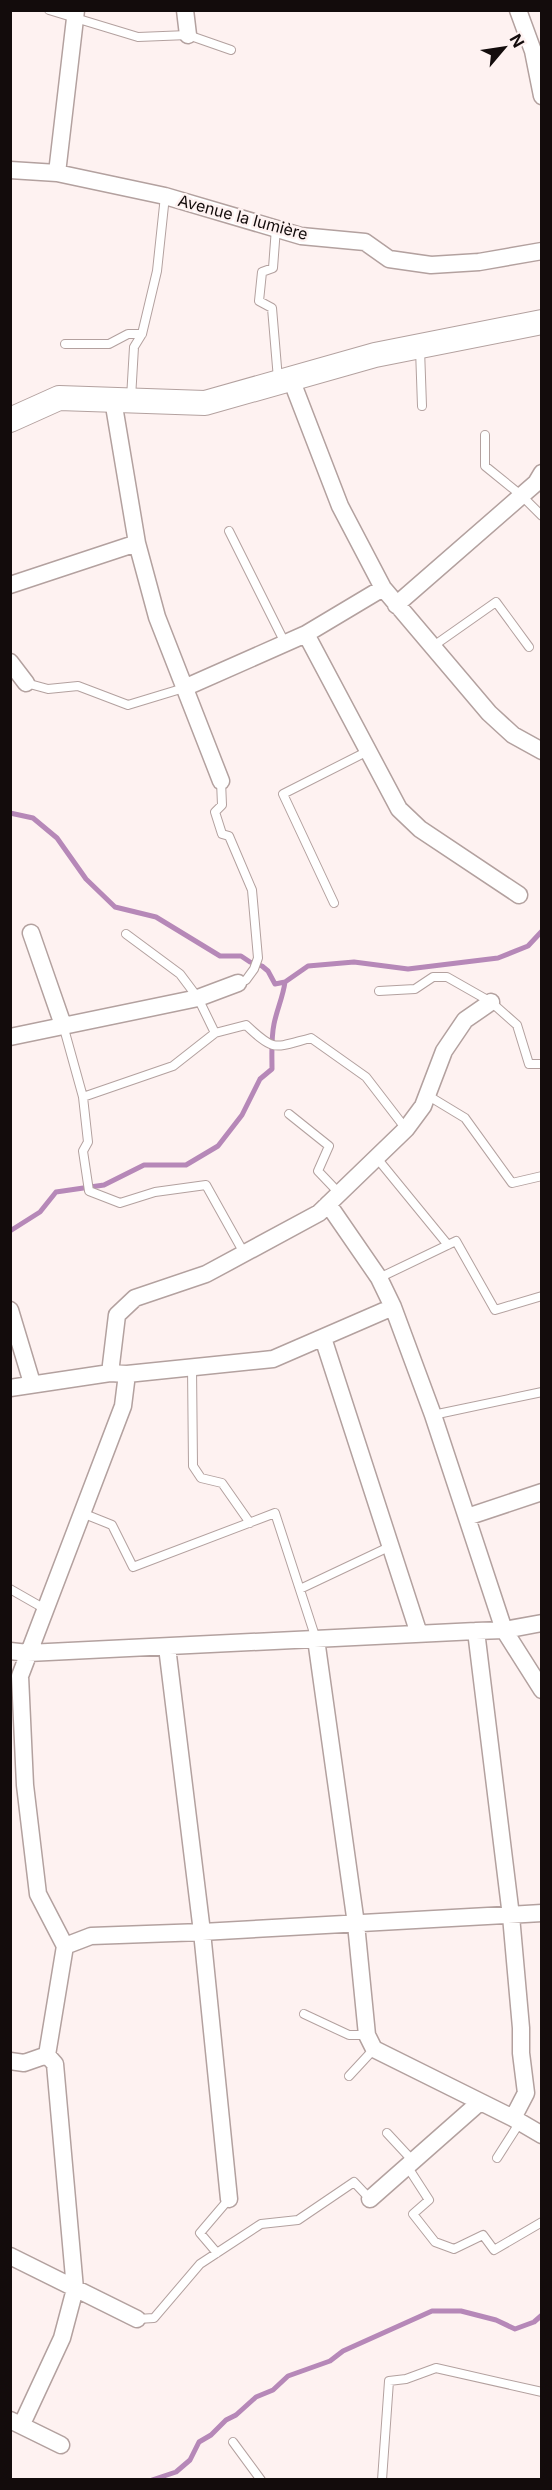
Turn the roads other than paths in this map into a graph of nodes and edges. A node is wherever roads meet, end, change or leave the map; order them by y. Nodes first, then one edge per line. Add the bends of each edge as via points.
1 (49, 10) edge
2 (185, 10) edge
3 (518, 10) edge
4 (76, 14) edge
5 (188, 35) junction
6 (231, 50) dead end
7 (542, 96) edge
8 (10, 170) edge
9 (57, 173) junction
10 (165, 196) junction
11 (276, 228) junction
12 (542, 250) edge
13 (542, 322) edge
14 (142, 333) junction
15 (65, 344) dead end
16 (420, 346) junction
17 (285, 381) junction
18 (122, 400) junction
19 (422, 406) dead end
20 (10, 420) edge
21 (485, 435) dead end
22 (542, 473) edge
23 (522, 496) junction
24 (542, 516) edge
25 (229, 531) dead end
26 (137, 543) junction
27 (10, 585) edge
28 (383, 588) junction
29 (396, 605) junction
30 (306, 634) junction
31 (285, 643) junction
32 (432, 647) junction
33 (529, 647) dead end
34 (10, 662) edge
35 (26, 683) joint
36 (184, 688) junction
37 (368, 751) junction
38 (542, 751) edge
39 (221, 782) joint
40 (519, 896) dead end
41 (334, 903) dead end
42 (31, 933) dead end
43 (126, 934) dead end
44 (238, 983) joint
45 (379, 991) dead end
46 (198, 998) junction
47 (491, 1002) junction
48 (63, 1025) junction
49 (215, 1033) junction
50 (10, 1037) edge
51 (542, 1064) edge
52 (427, 1095) junction
53 (83, 1098) junction
54 (289, 1114) dead end
55 (406, 1129) junction
56 (376, 1157) junction
57 (542, 1176) edge
58 (333, 1199) junction
59 (447, 1245) junction
60 (244, 1253) junction
61 (379, 1278) junction
62 (542, 1296) edge
63 (393, 1307) junction
64 (10, 1310) edge
65 (323, 1338) junction
66 (192, 1367) junction
67 (119, 1373) junction
68 (32, 1383) junction
69 (10, 1388) edge
70 (542, 1392) edge
71 (433, 1415) junction
72 (542, 1492) edge
73 (82, 1513) junction
74 (467, 1517) junction
75 (250, 1523) junction
76 (391, 1546) junction
77 (10, 1589) edge
78 (300, 1589) junction
79 (45, 1609) junction
80 (542, 1623) edge
81 (504, 1630) junction
82 (476, 1631) junction
83 (419, 1634) junction
84 (316, 1639) junction
85 (167, 1647) junction
86 (10, 1651) edge
87 (28, 1653) junction
88 (542, 1690) edge
89 (18, 1784) edge
90 (542, 1913) edge
91 (511, 1916) junction
92 (356, 1924) junction
93 (202, 1932) junction
94 (65, 1946) junction
95 (304, 2014) dead end
96 (370, 2042) junction
97 (47, 2055) junction
98 (10, 2061) edge
99 (349, 2076) dead end
100 (480, 2102) junction
101 (517, 2120) junction
102 (387, 2133) dead end
103 (542, 2135) edge
104 (497, 2158) dead end
105 (410, 2163) junction
106 (229, 2199) joint
107 (370, 2199) joint
108 (542, 2222) edge
109 (218, 2253) junction
110 (10, 2256) edge
111 (75, 2289) junction
112 (137, 2319) joint
113 (542, 2392) edge
114 (16, 2422) edge
115 (233, 2442) dead end
116 (61, 2445) dead end
117 (261, 2480) edge
118 (382, 2480) edge

1 - 4 lane
2 - 5 street
3 - 7 street via 533,51
4 - 5 lane via 138,37
4 - 9 street
5 - 6 lane
8 - 9 street, Avenue la lumière
9 - 10 street, Avenue la lumière
10 - 11 street, Avenue la lumière
10 - 14 lane via 157,271
11 - 12 street, Avenue la lumière via 301,236 365,242 389,259 431,265 479,262
11 - 17 lane via 273,268 262,272 259,301 272,308
13 - 16 street
14 - 15 lane via 128,334 109,344
14 - 18 lane via 134,346
16 - 17 street
16 - 19 lane
17 - 18 street via 205,403
17 - 28 street via 340,506
18 - 20 street via 59,398
18 - 26 street
21 - 23 lane via 485,465
22 - 23 street
23 - 24 lane
23 - 29 street
25 - 31 lane
26 - 27 street
26 - 36 street via 157,617
28 - 29 street
28 - 30 street
29 - 32 street
30 - 31 street
30 - 37 street
31 - 36 street
32 - 33 lane via 496,602
32 - 38 street via 489,713 513,735
34 - 35 street
35 - 36 lane via 48,689 78,686 128,705
36 - 39 street
37 - 40 street via 406,816
37 - 41 lane via 283,794
39 - 44 lane via 222,805 215,812 222,834 229,836 252,890 258,958 246,980
42 - 48 street
43 - 46 lane via 180,974
44 - 46 street
45 - 47 lane via 415,988 433,977 447,977
46 - 48 street
46 - 49 lane
47 - 51 lane via 517,1025 528,1064
47 - 52 street via 465,1020 444,1051
48 - 50 street
48 - 53 lane
49 - 53 lane via 173,1066
49 - 55 lane via 246,1025 272,1046 311,1038 366,1077
52 - 55 street
52 - 57 lane via 465,1118 512,1183
53 - 60 lane via 88,1142 83,1151 89,1191 120,1203 155,1192 206,1185
54 - 58 lane via 329,1146 318,1171
55 - 56 street
56 - 58 street
56 - 59 lane
58 - 60 street via 319,1213
58 - 61 street
59 - 61 lane
59 - 62 lane via 456,1241 495,1310
60 - 67 street via 206,1274 135,1298 117,1315
61 - 63 street
63 - 65 street
63 - 71 street
64 - 68 street
65 - 66 street via 273,1359
65 - 76 street
66 - 67 street
66 - 75 lane via 193,1466 201,1478 222,1483
67 - 68 street
67 - 73 street via 123,1406
68 - 69 street
70 - 71 lane
71 - 74 street
72 - 74 street
73 - 75 lane via 112,1525 133,1567
73 - 79 street
74 - 81 street
75 - 78 lane via 275,1513
76 - 78 lane
76 - 83 street
77 - 79 lane
78 - 84 lane
79 - 87 street
80 - 81 street
81 - 82 street
81 - 88 street
82 - 83 street
82 - 91 street
83 - 84 street
84 - 85 street
84 - 92 street
85 - 87 street
85 - 93 street
86 - 87 street
87 - 89 street via 20,1676
89 - 94 street via 38,1894
90 - 91 street
91 - 92 street
91 - 101 street via 526,2093
92 - 93 street
92 - 96 street
93 - 94 street via 91,1936
93 - 106 street
94 - 97 street
95 - 96 lane
96 - 99 lane
96 - 100 street
97 - 98 street via 24,2063
97 - 111 street via 55,2064
100 - 101 street
100 - 105 street
101 - 103 street
101 - 104 lane
102 - 105 lane
105 - 107 street
105 - 108 lane via 429,2200 413,2214 435,2242 454,2249 483,2235 494,2250
106 - 109 lane via 200,2233
107 - 109 lane via 354,2182 298,2220 261,2224
109 - 112 lane via 201,2264 154,2318
110 - 111 street
111 - 112 street
111 - 114 street via 62,2338
113 - 118 lane via 436,2368 389,2381
114 - 116 street
115 - 117 lane

